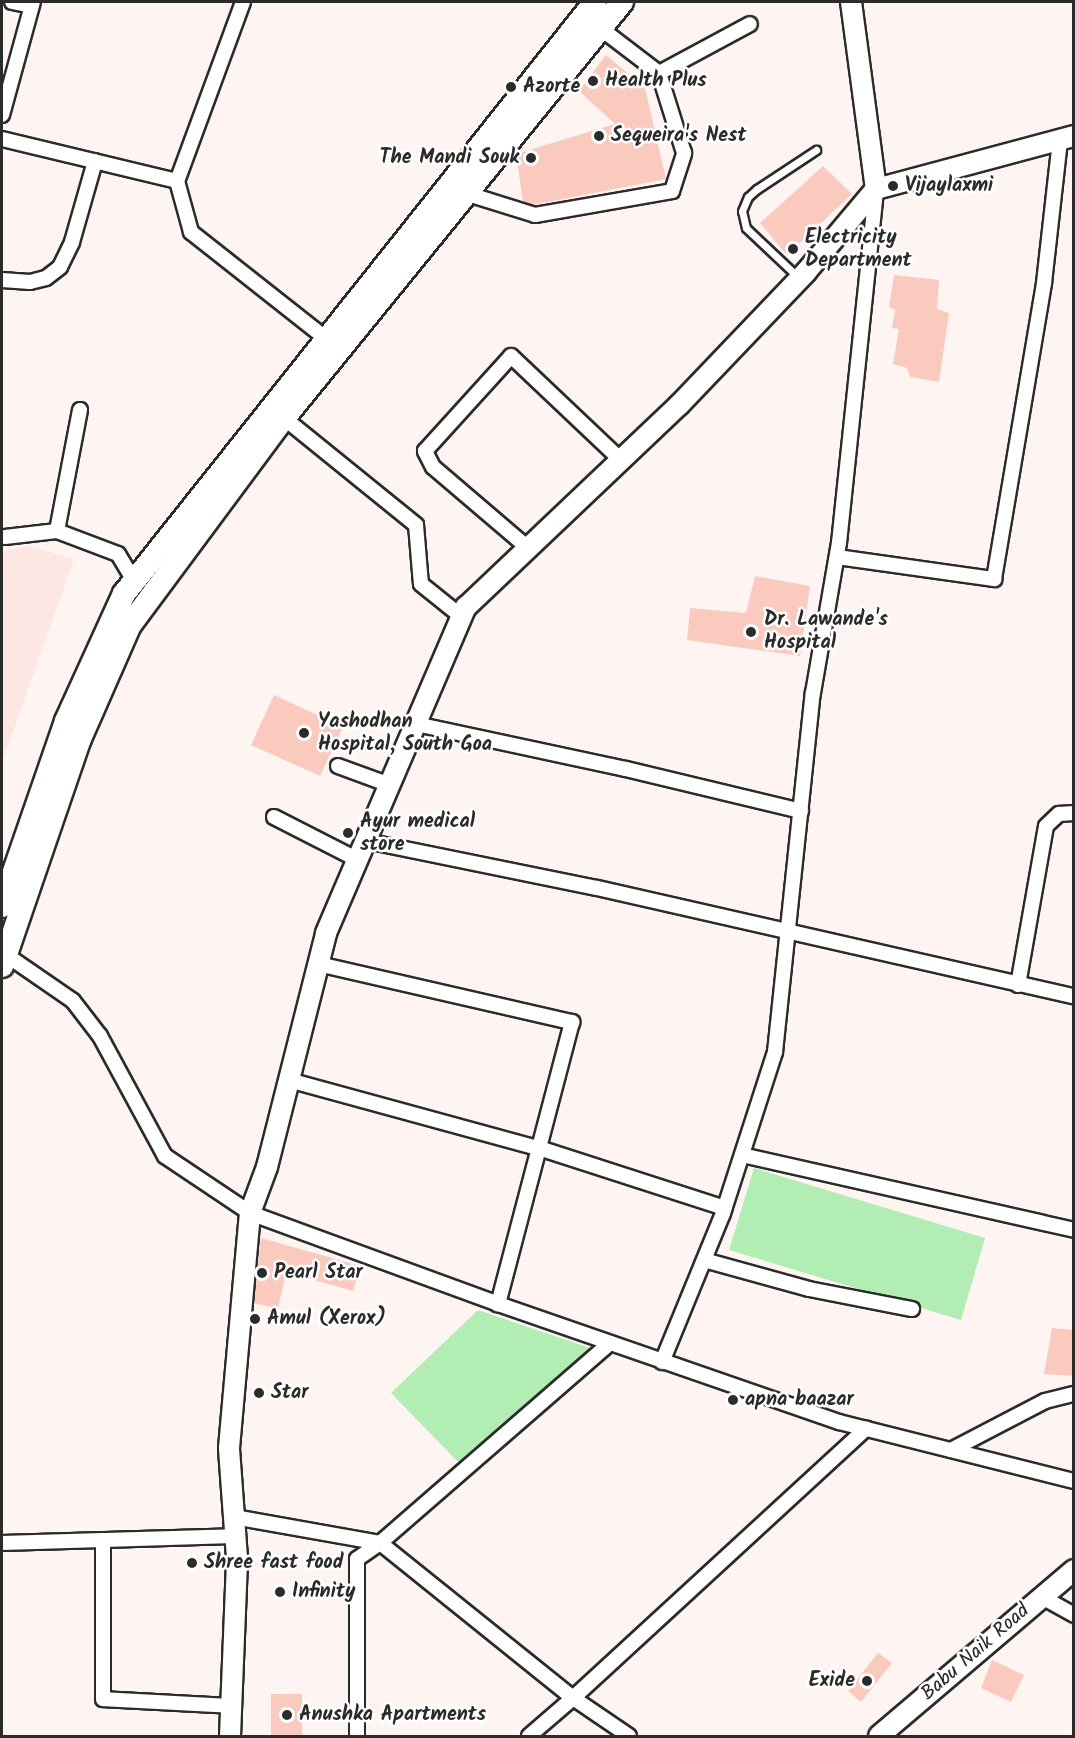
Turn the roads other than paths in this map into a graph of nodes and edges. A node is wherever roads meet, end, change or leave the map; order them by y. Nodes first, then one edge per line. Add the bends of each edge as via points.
1 (12, 2) edge
2 (243, 2) edge
3 (622, 2) edge
4 (851, 2) edge
5 (32, 4) edge
6 (589, 12) edge
7 (750, 24) dead end
8 (659, 73) junction
9 (2, 115) edge
10 (1070, 137) edge
11 (2, 139) edge
12 (816, 150) dead end
13 (95, 161) junction
14 (177, 181) junction
15 (876, 189) junction
16 (468, 194) junction
17 (799, 279) junction
18 (2, 280) edge
19 (325, 338) junction
20 (80, 410) dead end
21 (284, 418) junction
22 (621, 460) junction
23 (57, 531) junction
24 (3, 534) edge
25 (528, 548) junction
26 (837, 557) junction
27 (134, 581) junction
28 (462, 617) junction
29 (416, 724) junction
30 (338, 766) dead end
31 (390, 785) junction
32 (801, 812) junction
33 (1074, 813) edge
34 (274, 818) dead end
35 (366, 841) junction
36 (358, 860) junction
37 (4, 891) edge
38 (788, 930) junction
39 (3, 958) edge
40 (318, 964) junction
41 (1018, 985) junction
42 (1074, 996) edge
43 (289, 1080) junction
44 (542, 1149) junction
45 (742, 1155) junction
46 (725, 1208) junction
47 (250, 1213) junction
48 (1074, 1230) edge
49 (704, 1260) junction
50 (498, 1304) junction
51 (912, 1309) dead end
52 (610, 1343) junction
53 (662, 1362) junction
54 (1074, 1394) edge
55 (866, 1429) junction
56 (951, 1450) junction
57 (1074, 1481) edge
58 (235, 1527) junction
59 (103, 1540) junction
60 (2, 1543) edge
61 (380, 1543) junction
62 (1074, 1570) edge
63 (1042, 1597) junction
64 (1074, 1615) edge
65 (573, 1698) junction
66 (232, 1706) junction
67 (230, 1737) edge
68 (357, 1737) edge
69 (529, 1737) edge
70 (628, 1737) edge
71 (879, 1737) edge

1 - 5 street
2 - 14 street
3 - 6 main road
4 - 15 street
5 - 9 street
6 - 8 street
6 - 16 main road
6 - 19 main road
7 - 8 street
8 - 16 street via 684,153 672,191 535,215
10 - 15 street
10 - 26 street via 1059,179 994,579
11 - 13 street
12 - 17 lane via 752,193 742,211 746,228
13 - 14 street
13 - 18 street via 72,242 60,267 38,280
14 - 19 street via 191,232
15 - 17 street
15 - 26 street
16 - 21 main road
17 - 22 street
19 - 27 main road
20 - 23 street
21 - 28 street via 416,525 421,584
21 - 39 main road via 130,625 79,741
22 - 25 street
22 - 25 street via 511,356 425,451 432,467
23 - 24 street
23 - 27 street via 118,554
25 - 28 street via 466,607
26 - 32 street via 813,693
27 - 37 main road via 104,631 66,721
28 - 29 street
29 - 31 street
29 - 32 street
30 - 31 street
31 - 35 street
32 - 38 street
33 - 41 street via 1059,814 1046,826
34 - 36 street
35 - 36 street
35 - 38 street
36 - 40 street via 326,933
38 - 41 street
38 - 45 street via 775,1052
39 - 47 street via 73,1001 100,1036 165,1156
40 - 43 street
40 - 44 street via 572,1022
41 - 42 street
43 - 44 street
43 - 47 street via 267,1167
44 - 46 street
44 - 50 street
45 - 46 street
45 - 48 street
46 - 49 street
47 - 50 street
47 - 58 street via 230,1448
49 - 51 street via 810,1289
49 - 53 street
50 - 52 street
52 - 53 street
52 - 61 street
53 - 55 street
54 - 56 street via 1045,1401
55 - 56 street
55 - 65 street
56 - 57 street
58 - 59 street
58 - 61 street
58 - 66 street
59 - 60 street
59 - 66 street via 103,1698
61 - 65 street
61 - 68 street via 357,1560
62 - 63 street, Babu Naik Road
63 - 64 street
63 - 71 street, Babu Naik Road
65 - 69 street
65 - 70 street
66 - 67 street

